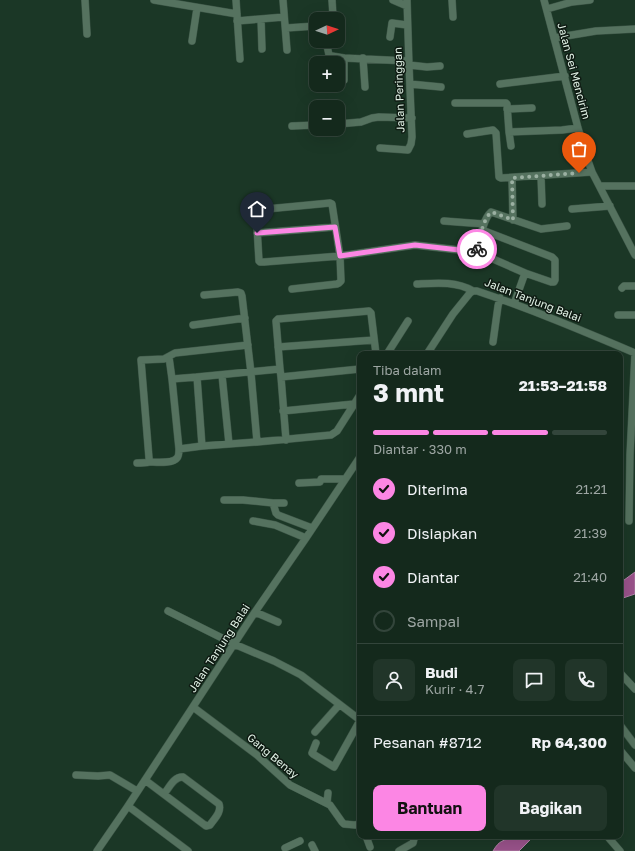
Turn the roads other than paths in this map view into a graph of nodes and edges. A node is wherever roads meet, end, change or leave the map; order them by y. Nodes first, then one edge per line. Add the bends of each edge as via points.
1 (85, 0) edge
2 (154, 0) edge
3 (236, 0) edge
4 (283, 0) edge
5 (332, 0) edge
6 (393, 0) edge
7 (452, 0) edge
8 (544, 0) edge
9 (590, 0) edge
10 (407, 3) edge
11 (198, 8) junction
12 (547, 9) junction
13 (332, 12) edge
14 (237, 17) junction
15 (284, 17) junction
16 (453, 17) dead end
17 (261, 19) junction
18 (407, 25) junction
19 (309, 26) edge
20 (286, 28) junction
21 (635, 29) edge
22 (87, 34) dead end
23 (390, 38) dead end
24 (554, 38) junction
25 (192, 41) dead end
26 (328, 48) edge
27 (262, 49) dead end
28 (287, 50) dead end
29 (332, 56) edge
30 (345, 58) edge
31 (363, 58) junction
32 (240, 59) dead end
33 (408, 63) junction
34 (440, 66) dead end
35 (565, 76) junction
36 (410, 84) junction
37 (500, 84) dead end
38 (365, 87) dead end
39 (441, 88) dead end
40 (455, 103) dead end
41 (532, 108) dead end
42 (507, 109) junction
43 (412, 118) junction
44 (345, 123) edge
45 (309, 125) edge
46 (292, 126) dead end
47 (578, 128) junction
48 (510, 132) junction
49 (467, 134) dead end
50 (511, 146) dead end
51 (380, 148) dead end
52 (592, 172) junction
53 (541, 176) junction
54 (512, 178) junction
55 (600, 186) junction
56 (635, 186) edge
57 (542, 204) dead end
58 (610, 206) junction
59 (572, 209) dead end
60 (513, 220) junction
61 (444, 221) dead end
62 (567, 226) dead end
63 (335, 227) junction
64 (483, 227) junction
65 (257, 233) junction
66 (477, 252) junction
67 (635, 254) edge
68 (340, 256) junction
69 (525, 273) junction
70 (417, 284) dead end
71 (635, 286) edge
72 (622, 288) dead end
73 (292, 289) dead end
74 (473, 291) junction
75 (204, 295) dead end
76 (500, 298) junction
77 (514, 304) junction
78 (635, 315) edge
79 (618, 316) dead end
80 (245, 318) junction
81 (408, 321) dead end
82 (193, 325) dead end
83 (374, 340) junction
84 (494, 342) dead end
85 (248, 345) junction
86 (278, 347) junction
87 (376, 351) edge
88 (389, 351) edge
89 (429, 351) edge
90 (635, 353) edge
91 (169, 356) junction
92 (141, 360) junction
93 (133, 361) dead end
94 (357, 369) edge
95 (251, 372) junction
96 (280, 373) junction
97 (222, 375) junction
98 (197, 377) junction
99 (172, 379) junction
100 (357, 400) edge
101 (354, 404) junction
102 (284, 411) junction
103 (286, 440) junction
104 (257, 442) junction
105 (229, 444) junction
106 (202, 446) junction
107 (179, 449) junction
108 (357, 461) edge
109 (150, 462) junction
110 (136, 463) dead end
111 (345, 479) junction
112 (299, 483) dead end
113 (224, 500) dead end
114 (273, 503) junction
115 (284, 503) dead end
116 (629, 521) dead end
117 (253, 522) dead end
118 (312, 528) junction
119 (306, 538) junction
120 (168, 611) dead end
121 (255, 612) junction
122 (278, 622) dead end
123 (234, 644) junction
124 (623, 676) edge
125 (635, 689) edge
126 (339, 704) junction
127 (193, 707) junction
128 (357, 718) edge
129 (357, 727) edge
130 (623, 729) edge
131 (315, 732) dead end
132 (316, 743) dead end
133 (635, 745) edge
134 (623, 754) edge
135 (635, 768) edge
136 (76, 775) dead end
137 (145, 780) junction
138 (137, 792) junction
139 (328, 793) dead end
140 (164, 794) junction
141 (327, 803) junction
142 (128, 806) junction
143 (357, 825) edge
144 (367, 839) edge
145 (414, 839) edge
146 (610, 839) edge
147 (300, 842) dead end
148 (370, 847) dead end
149 (283, 850) edge
150 (96, 851) edge
151 (188, 851) edge
152 (399, 851) edge
153 (620, 851) edge

1 - 22 street
2 - 11 street
3 - 14 street
4 - 15 street
5 - 13 street
6 - 10 street
7 - 16 street
8 - 12 street, Jalan Sei Mencirim
9 - 12 street
10 - 18 street, Jalan Peringgan
11 - 14 street
11 - 25 street
12 - 24 street, Jalan Sei Mencirim
14 - 17 street
14 - 32 street
15 - 17 street
15 - 20 street
17 - 27 street
18 - 23 street via 392,23
18 - 33 street, Jalan Peringgan
19 - 20 street
20 - 28 street
21 - 24 street via 596,31
24 - 35 street, Jalan Sei Mencirim
26 - 29 street via 329,55
30 - 31 street
31 - 33 street
31 - 38 street
33 - 34 street via 426,67
33 - 36 street, Jalan Peringgan
35 - 37 street
35 - 47 street, Jalan Sei Mencirim
36 - 39 street
36 - 43 street, Jalan Peringgan
40 - 42 street via 506,103
41 - 42 street
42 - 48 street
43 - 44 street via 379,117
43 - 51 street, Jalan Peringgan via 412,137 408,150
45 - 46 street
47 - 48 street
47 - 52 street, Jalan Sei Mencirim
48 - 50 street
49 - 54 street via 495,131 500,178
52 - 53 street
52 - 55 street, Jalan Sei Mencirim
53 - 54 street
53 - 57 street
54 - 60 street
55 - 56 street
55 - 58 street, Jalan Sei Mencirim
58 - 59 street
58 - 67 street, Jalan Sei Mencirim
60 - 62 street via 541,229
60 - 64 street via 491,212
61 - 64 street
63 - 65 street
63 - 65 street via 330,202 257,209
63 - 68 street
64 - 66 street
64 - 69 street via 555,260 554,282
65 - 68 street via 260,262
66 - 68 street via 415,245
66 - 69 street
68 - 73 street via 340,283
69 - 77 street
70 - 74 street via 444,283 464,286
71 - 72 street
74 - 76 street, Jalan Tanjung Balai
74 - 89 street, Jalan Tanjung Balai via 453,314
75 - 80 street via 240,293
76 - 77 street, Jalan Tanjung Balai
76 - 84 street
77 - 90 street, Jalan Tanjung Balai
78 - 79 street
80 - 82 street
80 - 85 street
81 - 88 street
83 - 86 street
83 - 86 street via 371,313 368,311 277,320
83 - 87 street
85 - 91 street via 175,353
85 - 95 street
86 - 96 street
90 - 116 street
91 - 92 street via 164,359
91 - 99 street
92 - 93 street
92 - 109 street
94 - 96 street
95 - 96 street
95 - 97 street
95 - 104 street
96 - 102 street
97 - 98 street
97 - 105 street
98 - 99 street
98 - 106 street
99 - 107 street
100 - 101 street
101 - 102 street
101 - 103 street via 331,436
102 - 103 street
103 - 104 street
104 - 105 street
105 - 106 street
106 - 107 street
107 - 109 street via 178,458 175,460
108 - 111 street, Jalan Tanjung Balai
109 - 110 street
111 - 112 street
111 - 118 street, Jalan Tanjung Balai
113 - 114 street
114 - 115 street
114 - 118 street via 278,515
117 - 119 street via 275,525
118 - 119 street, Jalan Tanjung Balai
119 - 121 street, Jalan Tanjung Balai
120 - 123 street
121 - 122 street
121 - 123 street, Jalan Tanjung Balai
123 - 126 street via 301,675
123 - 127 street, Jalan Tanjung Balai
124 - 125 street
126 - 128 street
126 - 131 street
127 - 137 street, Jalan Tanjung Balai
127 - 141 street, Gang Benay via 257,755 290,785
129 - 132 street via 334,767 312,753
130 - 133 street
134 - 135 street
136 - 138 street via 110,775
137 - 138 street, Jalan Tanjung Balai
137 - 140 street
138 - 142 street, Jalan Tanjung Balai
139 - 141 street
140 - 140 street via 206,826 210,825 220,810 219,804 180,776
141 - 143 street, Gang Benay via 344,824
142 - 150 street, Jalan Tanjung Balai
142 - 151 street
144 - 148 street
145 - 152 street via 413,843
146 - 153 street
147 - 149 street

